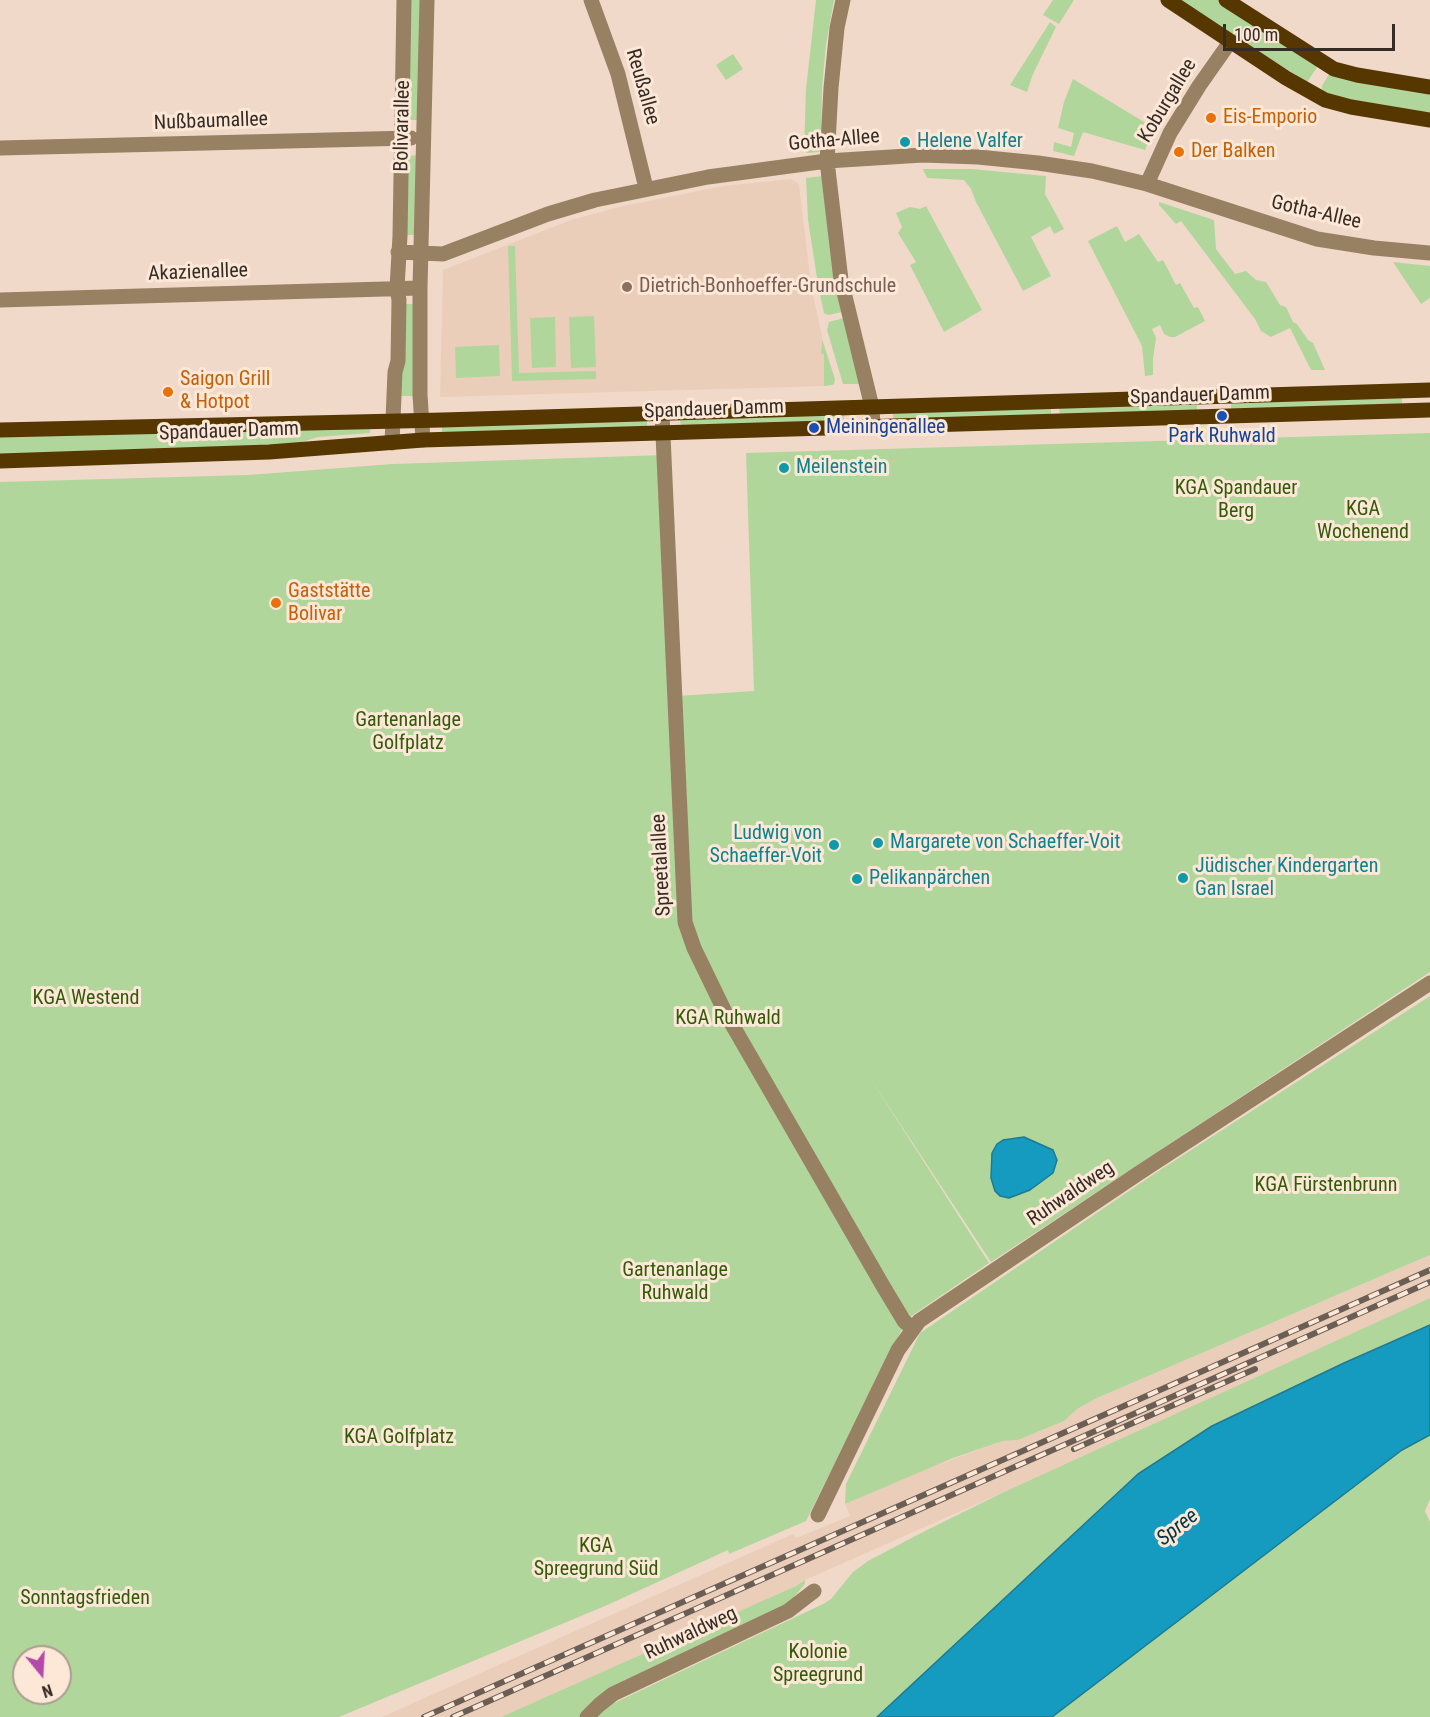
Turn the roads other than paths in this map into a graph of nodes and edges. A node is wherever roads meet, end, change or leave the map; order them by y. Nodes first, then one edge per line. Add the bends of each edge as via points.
1 (404, 0) edge
2 (427, 0) edge
3 (591, 0) edge
4 (843, 0) edge
5 (1168, 0) edge
6 (1226, 0) edge
7 (1230, 42) junction
8 (1430, 87) edge
9 (1430, 120) edge
10 (402, 138) junction
11 (423, 138) junction
12 (0, 148) edge
13 (827, 161) junction
14 (1147, 184) junction
15 (646, 188) junction
16 (398, 252) junction
17 (1430, 253) edge
18 (421, 254) junction
19 (397, 288) junction
20 (420, 288) junction
21 (0, 300) edge
22 (1430, 390) edge
23 (872, 407) junction
24 (1430, 410) edge
25 (662, 413) junction
26 (392, 420) junction
27 (421, 420) junction
28 (873, 426) junction
29 (0, 430) edge
30 (663, 433) junction
31 (423, 441) junction
32 (392, 443) junction
33 (0, 461) edge
34 (1430, 983) edge
35 (912, 1329) junction
36 (818, 1515) dead end
37 (814, 1591) dead end
38 (587, 1717) edge

1 - 10 street, Bolivarallee
2 - 11 street, Bolivarallee
3 - 15 street, Reußallee via 618,74
4 - 13 street via 831,88
5 - 7 main road
6 - 8 main road via 1334,69
7 - 9 main road via 1325,100
7 - 14 street, Koburgallee via 1170,133
10 - 11 street, Nußbaumallee
10 - 12 street, Nußbaumallee
10 - 16 street, Bolivarallee
11 - 18 street, Bolivarallee
13 - 14 street, Gotha-Allee via 978,157 1092,171
13 - 15 street, Gotha-Allee
13 - 23 street via 841,280
14 - 17 street, Gotha-Allee via 1317,239
15 - 18 street, Gotha-Allee via 548,214 443,254
16 - 18 street
16 - 19 street, Bolivarallee
18 - 20 street, Bolivarallee
19 - 20 street
19 - 21 street, Akazienallee
19 - 26 street, Bolivarallee via 398,361
20 - 27 street, Bolivarallee
22 - 23 main road, Spandauer Damm
23 - 25 main road, Spandauer Damm
23 - 28 street
24 - 28 main road, Spandauer Damm
25 - 27 main road, Spandauer Damm
25 - 30 street, Spreetalallee
26 - 27 main road, Spandauer Damm
26 - 29 main road, Spandauer Damm
26 - 32 street, Bolivarallee
27 - 31 street, Bolivarallee
28 - 30 main road, Spandauer Damm
30 - 31 main road, Spandauer Damm
30 - 35 street, Spreetalallee via 685,922 726,1014 883,1286
31 - 32 main road, Spandauer Damm
32 - 33 main road, Spandauer Damm via 269,452
34 - 35 street, Ruhwaldweg via 944,1303
35 - 36 street, Ruhwaldweg via 898,1350
37 - 38 street, Ruhwaldweg via 788,1611 612,1694

